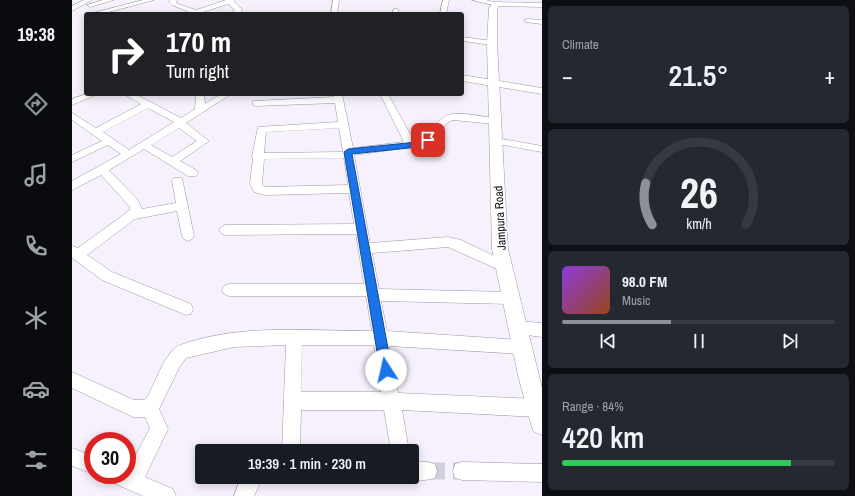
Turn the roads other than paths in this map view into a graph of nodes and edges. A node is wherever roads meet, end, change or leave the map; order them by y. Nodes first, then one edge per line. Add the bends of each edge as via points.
1 (111, 0) edge
2 (151, 0) edge
3 (174, 0) edge
4 (336, 0) edge
5 (446, 0) edge
6 (475, 0) edge
7 (231, 1) edge
8 (90, 2) edge
9 (500, 4) edge
10 (542, 6) edge
11 (72, 8) edge
12 (92, 12) edge
13 (100, 12) edge
14 (191, 12) edge
15 (196, 12) edge
16 (240, 12) edge
17 (334, 12) edge
18 (443, 12) edge
19 (527, 21) dead end
20 (542, 22) edge
21 (464, 39) edge
22 (492, 43) junction
23 (464, 78) edge
24 (494, 84) junction
25 (542, 91) edge
26 (88, 96) edge
27 (132, 96) edge
28 (200, 96) edge
29 (224, 96) edge
30 (385, 96) edge
31 (339, 97) edge
32 (285, 98) edge
33 (72, 102) edge
34 (256, 103) dead end
35 (148, 104) junction
36 (200, 110) junction
37 (72, 116) edge
38 (495, 120) junction
39 (180, 123) junction
40 (84, 124) junction
41 (343, 125) junction
42 (72, 129) edge
43 (96, 132) junction
44 (109, 141) junction
45 (496, 141) junction
46 (144, 145) junction
47 (411, 145) junction
48 (542, 149) edge
49 (348, 153) junction
50 (128, 154) junction
51 (258, 156) junction
52 (72, 160) edge
53 (172, 161) junction
54 (102, 169) junction
55 (192, 173) dead end
56 (178, 182) dead end
57 (72, 186) edge
58 (354, 189) junction
59 (182, 206) junction
60 (133, 215) junction
61 (361, 229) junction
62 (224, 230) dead end
63 (188, 236) dead end
64 (365, 248) junction
65 (75, 253) edge
66 (504, 268) junction
67 (229, 290) dead end
68 (372, 292) junction
69 (511, 298) junction
70 (186, 309) dead end
71 (518, 328) junction
72 (542, 330) edge
73 (294, 338) junction
74 (381, 338) junction
75 (522, 347) junction
76 (72, 380) edge
77 (292, 401) junction
78 (392, 401) junction
79 (150, 407) junction
80 (540, 416) edge
81 (291, 444) edge
82 (399, 444) edge
83 (73, 458) edge
84 (84, 462) edge
85 (136, 462) edge
86 (462, 471) tunnel mouth
87 (542, 473) edge
88 (136, 484) edge
89 (248, 484) edge
90 (155, 493) edge
91 (244, 496) edge

1 - 8 street
2 - 13 street
3 - 14 street via 174,4
4 - 17 street
5 - 18 street
6 - 9 street
7 - 15 street
7 - 16 street
8 - 11 street
8 - 12 street
9 - 10 street
9 - 22 street, Jampura Road
19 - 20 street
21 - 22 street
22 - 24 street, Jampura Road
23 - 24 street
24 - 25 street
24 - 38 street, Jampura Road
26 - 33 street
27 - 35 street
28 - 36 street
29 - 36 street
30 - 47 street
31 - 32 street
31 - 41 street
32 - 34 street
35 - 39 street
35 - 43 street
36 - 39 street
37 - 40 street
38 - 45 street, Jampura Road
38 - 47 street via 452,117 444,121 428,140
39 - 46 street
39 - 53 street via 204,141
40 - 42 street
40 - 43 street
41 - 49 street
41 - 51 street via 263,128 260,130
43 - 44 street
44 - 50 street
44 - 52 street
45 - 48 street
45 - 66 street, Jampura Road via 500,249
46 - 50 street
46 - 53 street
47 - 49 street
49 - 51 street
49 - 58 street
50 - 54 street
51 - 58 street via 255,181 261,190
53 - 55 street
54 - 57 street
54 - 60 street via 136,206
56 - 59 street
58 - 61 street
59 - 60 street
59 - 63 street
60 - 65 street
61 - 62 street
61 - 64 street
64 - 66 street via 448,242
64 - 68 street
65 - 70 street via 95,269 120,283
66 - 69 street, Jampura Road
67 - 68 street
68 - 69 street
68 - 74 street
69 - 71 street, Jampura Road
71 - 72 street
71 - 75 street, Jampura Road
73 - 74 street
73 - 77 street
73 - 79 street via 249,339 188,349 177,356
74 - 75 street
74 - 78 street
75 - 80 street, Jampura Road
76 - 79 street via 133,408 140,410
77 - 78 street
77 - 81 street
78 - 80 street
78 - 82 street
79 - 85 street via 159,429
83 - 84 street
86 - 87 street
88 - 90 street
89 - 91 street

